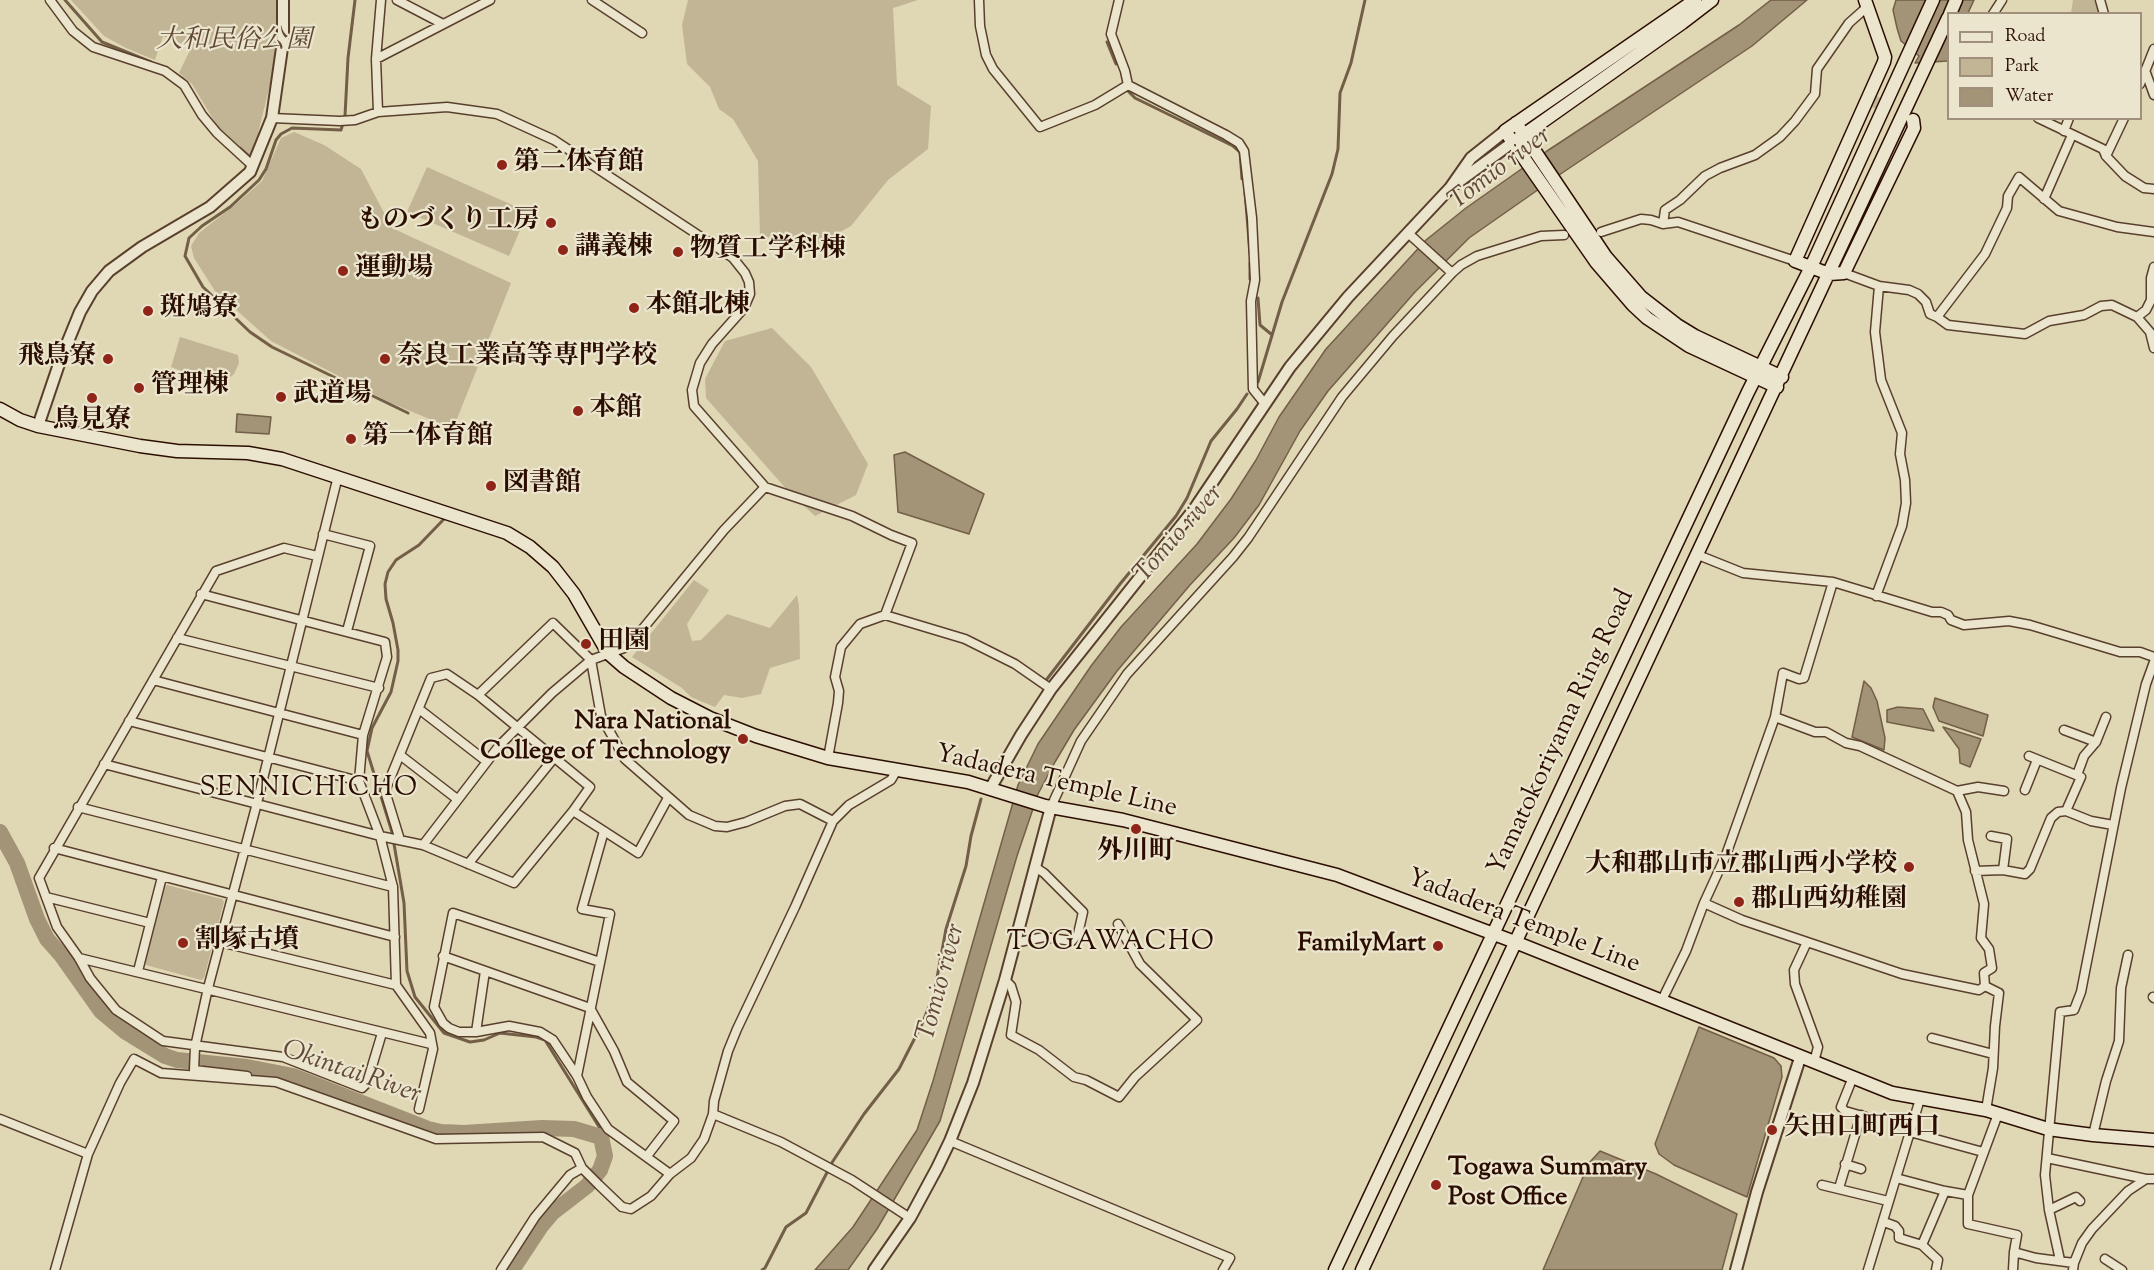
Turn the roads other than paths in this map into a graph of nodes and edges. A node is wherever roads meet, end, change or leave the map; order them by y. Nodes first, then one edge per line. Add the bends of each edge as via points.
1 (50, 0) edge
2 (284, 0) edge
3 (381, 0) edge
4 (398, 0) edge
5 (490, 0) edge
6 (592, 0) edge
7 (979, 0) edge
8 (1119, 0) edge
9 (1695, 0) edge
10 (1712, 0) edge
11 (1933, 0) edge
12 (1865, 2) edge
13 (605, 3) edge
14 (1947, 20) edge
15 (443, 24) junction
16 (642, 33) dead end
17 (2154, 49) edge
18 (376, 59) junction
19 (2146, 73) junction
20 (2142, 80) edge
21 (1128, 85) junction
22 (2154, 95) edge
23 (1888, 108) tunnel mouth
24 (378, 112) junction
25 (1900, 114) dead end
26 (272, 118) junction
27 (1913, 120) dead end
28 (2042, 120) edge
29 (2069, 120) edge
30 (2123, 120) edge
31 (1516, 123) junction
32 (1505, 131) junction
33 (2068, 133) junction
34 (1524, 135) junction
35 (1513, 142) junction
36 (1527, 152) junction
37 (2106, 156) junction
38 (253, 166) junction
39 (1450, 188) junction
40 (2154, 189) edge
41 (2044, 199) junction
42 (1663, 225) junction
43 (1601, 232) dead end
44 (2154, 232) edge
45 (1408, 233) junction
46 (1564, 234) dead end
47 (1795, 261) junction
48 (1811, 267) junction
49 (2154, 267) edge
50 (1452, 273) junction
51 (1844, 273) junction
52 (1829, 274) junction
53 (1879, 286) junction
54 (1937, 317) junction
55 (2137, 317) junction
56 (2154, 348) edge
57 (1757, 372) junction
58 (1779, 382) junction
59 (1266, 404) junction
60 (0, 409) edge
61 (38, 426) junction
62 (338, 476) junction
63 (765, 487) junction
64 (323, 534) junction
65 (1698, 555) junction
66 (317, 556) junction
67 (1833, 582) junction
68 (201, 594) junction
69 (1876, 596) junction
70 (885, 615) junction
71 (302, 620) junction
72 (347, 632) junction
73 (177, 638) junction
74 (608, 653) junction
75 (2154, 657) edge
76 (591, 660) junction
77 (2154, 662) edge
78 (290, 666) junction
79 (153, 680) junction
80 (2150, 686) edge
81 (378, 688) junction
82 (1050, 689) junction
83 (478, 695) junction
84 (419, 709) junction
85 (279, 712) junction
86 (1775, 717) junction
87 (2106, 717) dead end
88 (129, 721) junction
89 (517, 728) junction
90 (2064, 730) dead end
91 (363, 735) junction
92 (2096, 742) junction
93 (400, 755) junction
94 (268, 757) junction
95 (828, 758) junction
96 (554, 759) junction
97 (486, 761) junction
98 (104, 764) junction
99 (897, 770) junction
100 (2077, 775) junction
101 (359, 781) junction
102 (2004, 790) dead end
103 (2025, 790) dead end
104 (996, 791) junction
105 (1957, 791) junction
106 (668, 798) junction
107 (457, 799) junction
108 (257, 803) junction
109 (1048, 806) junction
110 (78, 807) junction
111 (573, 811) junction
112 (2066, 811) junction
113 (833, 821) junction
114 (2113, 825) junction
115 (604, 831) junction
116 (380, 836) junction
117 (1991, 836) dead end
118 (400, 840) junction
119 (423, 845) junction
120 (54, 849) junction
121 (244, 849) junction
122 (468, 864) junction
123 (1035, 867) junction
124 (2003, 870) junction
125 (1975, 871) junction
126 (162, 877) junction
127 (393, 887) junction
128 (232, 895) junction
129 (46, 897) junction
130 (1704, 903) junction
131 (150, 923) junction
132 (1118, 924) dead end
133 (1494, 934) junction
134 (395, 937) junction
135 (220, 942) junction
136 (1515, 942) junction
137 (1806, 942) junction
138 (1014, 943) junction
139 (2128, 955) dead end
140 (443, 956) junction
141 (79, 958) junction
142 (600, 962) junction
143 (138, 971) junction
144 (485, 971) junction
145 (1005, 980) junction
146 (396, 985) junction
147 (1985, 986) junction
148 (208, 988) junction
149 (1661, 1002) junction
150 (590, 1008) junction
151 (443, 1023) junction
152 (476, 1032) junction
153 (382, 1033) junction
154 (430, 1033) junction
155 (1932, 1038) dead end
156 (431, 1044) junction
157 (195, 1050) junction
158 (1993, 1054) junction
159 (1800, 1058) junction
160 (1814, 1062) junction
161 (577, 1076) junction
162 (1853, 1077) junction
163 (276, 1082) junction
164 (1920, 1099) junction
165 (419, 1109) dead end
166 (1992, 1112) junction
167 (713, 1114) junction
168 (0, 1119) edge
169 (2048, 1129) junction
170 (1910, 1132) junction
171 (2093, 1135) junction
172 (2154, 1140) edge
173 (950, 1141) junction
174 (1983, 1152) junction
175 (88, 1154) junction
176 (647, 1156) junction
177 (2048, 1158) junction
178 (1845, 1164) junction
179 (582, 1168) junction
180 (1861, 1169) dead end
181 (670, 1174) junction
182 (1896, 1178) junction
183 (2150, 1179) edge
184 (1822, 1185) dead end
185 (1839, 1188) junction
186 (1945, 1191) junction
187 (1968, 1195) junction
188 (2080, 1200) dead end
189 (1888, 1201) junction
190 (2049, 1210) junction
191 (905, 1215) junction
192 (1884, 1222) junction
193 (1922, 1245) junction
194 (2014, 1252) junction
195 (2105, 1259) dead end
196 (2060, 1260) junction
197 (2074, 1267) edge
198 (55, 1270) edge
199 (501, 1270) edge
200 (874, 1270) edge
201 (1223, 1270) edge
202 (1335, 1270) edge
203 (1362, 1270) edge
204 (1736, 1270) edge
205 (1868, 1270) edge
206 (1936, 1270) edge
207 (2013, 1270) edge
208 (2122, 1270) edge

1 - 38 street via 73,31 93,47 165,71 184,85 217,133
2 - 26 street via 283,41
3 - 18 street
4 - 15 street
5 - 15 street
6 - 13 street
7 - 21 street via 986,55 1040,127 1095,105
8 - 21 street via 1111,34
9 - 31 main road
10 - 34 main road
11 - 48 main road, Yamatokoriyama Ring Road
12 - 42 street via 1817,69 1815,94 1795,121 1755,155 1705,176 1665,210
12 - 47 main road via 1885,57 1871,100
13 - 16 street
14 - 52 main road, Yamatokoriyama Ring Road
15 - 18 street
17 - 19 street
18 - 24 street
19 - 20 street
19 - 22 street
21 - 59 street via 1232,139 1244,151 1255,280 1251,302 1253,389
23 - 25 main road
24 - 26 street via 344,121
24 - 63 street via 447,107 497,114 554,140 733,258 746,273 750,294 744,308 700,363 692,390 694,405
26 - 38 street
27 - 51 main road via 1914,128
28 - 33 street
29 - 33 street
30 - 37 street
31 - 32 main road
31 - 34 main road
32 - 35 main road
32 - 39 street via 1471,158
33 - 37 street via 2103,149
33 - 41 street
34 - 35 main road
34 - 36 main road
35 - 36 main road
35 - 39 street
36 - 57 main road via 1596,262 1633,306 1689,346
37 - 40 street via 2125,176 2144,188
38 - 61 street via 210,207 142,247 109,271 92,291 60,361
39 - 45 street
41 - 44 street via 2059,211 2117,227
41 - 54 street via 2019,177 1985,254
42 - 43 street via 1641,219
42 - 47 street via 1678,222
45 - 50 street
45 - 59 street via 1348,297 1290,367
46 - 50 street via 1541,236 1477,256
47 - 48 main road
48 - 52 main road
48 - 57 main road, Yamatokoriyama Ring Road
49 - 55 street via 2151,300
50 - 109 street via 1342,398 1233,557 1126,674 1081,741
51 - 52 main road
51 - 53 street
52 - 58 main road, Yamatokoriyama Ring Road
53 - 54 street via 1918,294 1930,314
53 - 69 street via 1876,342 1881,380 1902,433 1900,454 1906,502 1902,526
54 - 55 street via 1948,325 2025,334 2049,321 2084,315 2101,306 2112,305
55 - 56 street via 2150,332
57 - 58 main road
57 - 133 main road, Yamatokoriyama Ring Road
58 - 65 main road, Yamatokoriyama Ring Road
59 - 82 street via 1195,508
60 - 61 main road, Yadadera Temple Line
61 - 62 main road, Yadadera Temple Line via 177,451 248,453
62 - 64 street
62 - 74 main road, Yadadera Temple Line via 486,525 530,547 553,567 574,594
63 - 70 street via 852,516 912,543
63 - 74 street via 724,530 636,638 624,648
64 - 66 street
64 - 72 street via 370,546
65 - 67 street via 1743,573
65 - 136 main road, Yamatokoriyama Ring Road
66 - 68 street via 284,548 216,571
66 - 71 street
67 - 69 street
67 - 86 street via 1804,678 1783,673
68 - 71 street
68 - 73 street
69 - 75 street via 1941,612 1964,625 1999,621 2030,625 2120,652
70 - 82 street via 965,639 1015,664
70 - 95 street via 861,624 841,647 835,677 838,703
71 - 72 street
71 - 78 street
72 - 81 street via 385,642 387,657
73 - 78 street
73 - 79 street
74 - 76 street
74 - 95 main road, Yadadera Temple Line via 671,698 710,718
76 - 83 street via 553,623
76 - 89 street
76 - 106 street via 601,716 625,759
77 - 80 street
78 - 81 street
78 - 85 street
79 - 85 street
79 - 88 street
80 - 114 street
81 - 91 street
82 - 104 street via 1021,735
83 - 84 street via 447,674 431,678
83 - 89 street
84 - 93 street
84 - 97 street
85 - 91 street
85 - 94 street
86 - 105 street via 1815,732 1826,732
86 - 130 street via 1726,855
87 - 92 street
88 - 94 street
88 - 98 street
89 - 96 street
89 - 97 street
90 - 92 street
91 - 101 street
92 - 100 street via 2084,756
93 - 107 street
93 - 118 street via 385,791
94 - 101 street
94 - 108 street
95 - 99 main road, Yadadera Temple Line
96 - 111 street via 590,787
96 - 122 street
97 - 107 street
98 - 108 street
98 - 110 street
99 - 104 main road, Yadadera Temple Line
99 - 113 street via 891,780 849,805
100 - 103 street via 2033,758
100 - 112 street via 2081,777
101 - 116 street
102 - 105 street via 1978,787
104 - 109 main road, Yadadera Temple Line
105 - 125 street via 1966,812
106 - 113 street via 689,815 716,826 746,822 800,804
106 - 115 street via 638,853
107 - 119 street
108 - 116 street
108 - 121 street
109 - 123 street
109 - 133 main road, Yadadera Temple Line via 1122,820 1337,875
110 - 120 street
110 - 121 street
111 - 115 street
111 - 122 street via 514,883
112 - 114 street
112 - 124 street via 2051,818 2025,874
113 - 167 street via 737,1029
114 - 169 street via 2080,992 2074,1010 2060,1012
115 - 142 street via 582,909 609,914
116 - 118 street
116 - 127 street
117 - 124 street via 2007,839
118 - 119 street
119 - 122 street
120 - 126 street
120 - 129 street via 39,878
121 - 127 street
121 - 128 street
123 - 138 street
123 - 138 street via 1083,912 1078,934 1072,941 1044,937
124 - 125 street
125 - 147 street via 1984,904 1981,938 1989,949 1992,968 1984,974
126 - 128 street
126 - 131 street
127 - 134 street
128 - 134 street
128 - 135 street
129 - 131 street
129 - 141 street via 57,927
130 - 137 street
130 - 149 street
131 - 143 street
132 - 145 street via 1140,964 1197,1020 1135,1077 1119,1098 1074,1077 1039,1050 1011,1035 1016,1002
133 - 136 main road, Yadadera Temple Line
133 - 202 main road, Yamatokoriyama Ring Road
134 - 146 street
135 - 146 street
135 - 148 street
136 - 149 main road, Yadadera Temple Line
136 - 203 main road, Yamatokoriyama Ring Road
137 - 147 street via 1902,974 1980,990
137 - 160 street via 1794,970 1818,1047
138 - 145 street
139 - 171 street via 2121,988 2119,1041
140 - 142 street via 453,913
140 - 144 street
140 - 151 street via 434,1007
141 - 143 street
141 - 157 street via 116,1010 163,1041
142 - 150 street
143 - 148 street
144 - 150 street
144 - 152 street
145 - 173 street via 973,1083
146 - 154 street
147 - 158 street via 1999,993
148 - 153 street
148 - 157 street
149 - 159 main road, Yadadera Temple Line
150 - 161 street
150 - 176 street via 627,1082 675,1121
151 - 152 street via 459,1032
151 - 154 street
152 - 161 street via 509,1026 540,1032 553,1040
153 - 156 street
153 - 157 street via 362,1088 283,1057
154 - 156 street
155 - 158 street
156 - 165 street via 434,1049
157 - 163 street via 194,1070
158 - 166 street
159 - 160 main road, Yadadera Temple Line
159 - 204 street
160 - 162 main road, Yadadera Temple Line
161 - 176 street via 608,1129
162 - 164 main road, Yadadera Temple Line via 1892,1093
162 - 178 street via 1841,1107 1864,1116
163 - 175 street via 161,1073 134,1059
163 - 179 street via 436,1139 543,1137 575,1153
164 - 166 main road, Yadadera Temple Line
164 - 170 street
166 - 169 main road, Yadadera Temple Line
166 - 174 street via 1994,1128
167 - 181 street via 704,1139 691,1158
167 - 191 street via 781,1142
168 - 175 street
169 - 171 main road, Yadadera Temple Line
169 - 177 street
170 - 174 street
170 - 182 street
171 - 172 main road, Yadadera Temple Line
173 - 191 street
173 - 201 street via 1230,1258
174 - 187 street
175 - 198 street
176 - 181 street
177 - 183 street
177 - 190 street via 2045,1175
178 - 180 street
178 - 185 street
179 - 181 street via 622,1207 631,1209 651,1196
179 - 199 street via 570,1176 535,1217
182 - 186 street
182 - 189 street
183 - 197 street via 2128,1191 2092,1229 2082,1243
184 - 185 street
185 - 189 street
186 - 187 street
186 - 193 street
187 - 194 street via 1968,1224 2017,1235
188 - 190 street via 2076,1197
189 - 192 street
190 - 196 street
191 - 200 street
192 - 193 street via 1895,1226 1899,1238
192 - 205 street
193 - 206 street via 1938,1260
194 - 196 street
194 - 207 street
195 - 208 street
196 - 197 street

